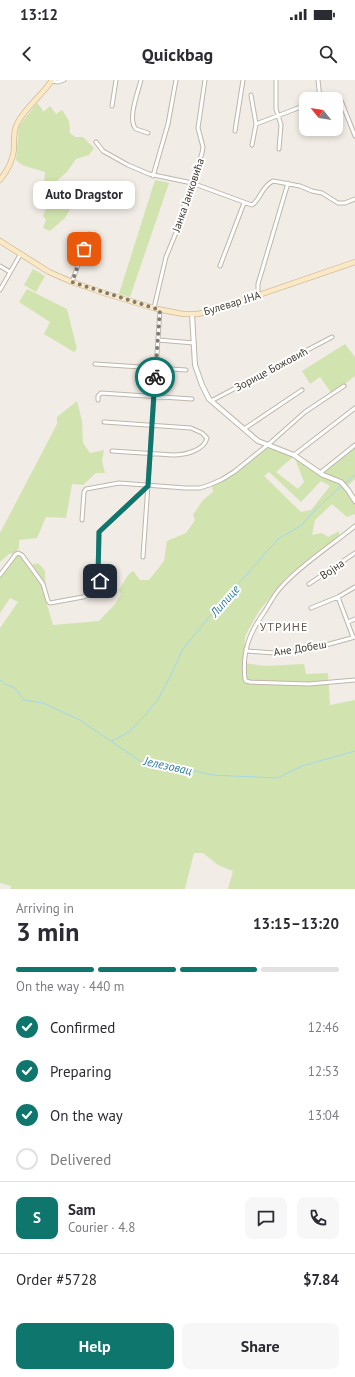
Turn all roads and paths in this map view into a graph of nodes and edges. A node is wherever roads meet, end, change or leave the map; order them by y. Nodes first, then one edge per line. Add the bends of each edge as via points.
1 (51, 80) edge
2 (64, 80) edge
3 (116, 80) edge
4 (141, 80) edge
5 (176, 80) edge
6 (205, 80) edge
7 (243, 80) edge
8 (276, 80) edge
9 (318, 80) edge
10 (319, 92) edge
11 (251, 95) dead end
12 (112, 106) dead end
13 (343, 107) edge
14 (299, 108) edge
15 (279, 115) junction
16 (256, 124) junction
17 (235, 131) dead end
18 (148, 133) dead end
19 (355, 136) edge
20 (96, 142) dead end
21 (252, 144) dead end
22 (279, 149) dead end
23 (153, 176) junction
24 (0, 180) edge
25 (192, 183) junction
26 (288, 183) junction
27 (355, 199) edge
28 (244, 203) junction
29 (89, 234) dead end
30 (0, 241) edge
31 (20, 255) junction
32 (355, 262) edge
33 (0, 266) edge
34 (220, 266) dead end
35 (10, 272) junction
36 (72, 282) junction
37 (0, 290) edge
38 (258, 295) junction
39 (154, 308) junction
40 (160, 310) junction
41 (192, 314) junction
42 (332, 337) dead end
43 (158, 340) junction
44 (194, 343) junction
45 (95, 364) dead end
46 (156, 368) junction
47 (186, 370) dead end
48 (344, 386) dead end
49 (302, 390) dead end
50 (154, 397) junction
51 (192, 399) dead end
52 (98, 400) dead end
53 (211, 401) junction
54 (355, 408) edge
55 (104, 422) dead end
56 (152, 426) junction
57 (244, 429) junction
58 (355, 445) edge
59 (267, 446) junction
60 (112, 451) dead end
61 (150, 454) junction
62 (294, 455) junction
63 (320, 473) junction
64 (148, 486) junction
65 (355, 501) edge
66 (82, 520) dead end
67 (355, 526) edge
68 (355, 553) edge
69 (143, 557) dead end
70 (0, 575) edge
71 (309, 584) dead end
72 (355, 587) edge
73 (338, 597) junction
74 (311, 608) dead end
75 (355, 619) edge
76 (348, 622) junction
77 (354, 637) edge
78 (246, 649) junction
79 (355, 680) edge

1 - 2 street
1 - 24 main road via 21,117 14,136 12,160
3 - 12 street
4 - 18 street via 132,123 136,129
5 - 23 street via 168,124
6 - 25 street, Јанка Јанковића via 198,130 203,150
7 - 17 street
8 - 15 street via 276,107
9 - 10 street
11 - 16 street
13 - 19 street
14 - 15 street
15 - 16 street
15 - 22 street
16 - 21 street
20 - 23 street via 104,151
23 - 25 street
25 - 28 street
25 - 39 street, Јанка Јанковића via 162,271
26 - 27 street via 322,193 338,203
26 - 28 street via 273,181 265,186 254,204
26 - 38 street via 258,284
28 - 34 street
29 - 36 street
30 - 31 main road, Булевар ЈНА
31 - 35 street
31 - 36 main road, Булевар ЈНА
32 - 38 main road, Булевар ЈНА
33 - 35 street
35 - 37 street
36 - 39 main road, Булевар ЈНА
38 - 41 main road, Булевар ЈНА via 207,312
39 - 40 main road, Булевар ЈНА
40 - 41 main road, Булевар ЈНА
40 - 43 street
41 - 44 street
42 - 53 street, Зорице Божовић
43 - 44 street
43 - 46 street
44 - 53 street via 197,371 204,391
45 - 46 street
46 - 47 street
46 - 50 street
48 - 59 street via 305,412
49 - 57 street
50 - 51 street
50 - 52 street via 101,393
50 - 56 street
53 - 57 street
54 - 62 street
55 - 56 street
56 - 61 street
56 - 61 street via 194,429 207,438 199,448 186,454
57 - 59 street via 258,442
58 - 63 street
59 - 62 street
59 - 64 street via 228,476 209,486
60 - 61 street
61 - 64 street
62 - 63 street
63 - 65 street via 343,484
64 - 66 street via 119,483 86,489
64 - 69 street
64 - 70 street via 99,532 98,576 104,587 102,590 83,597 50,603 43,584 18,553
67 - 78 street via 281,588 255,626
68 - 71 street, Војна
72 - 73 street
73 - 74 street
73 - 76 street, Ане Добеш
75 - 76 street
76 - 77 street, Ане Добеш
77 - 78 street, Ане Добеш via 289,652 270,653
78 - 79 street via 246,681 309,684

